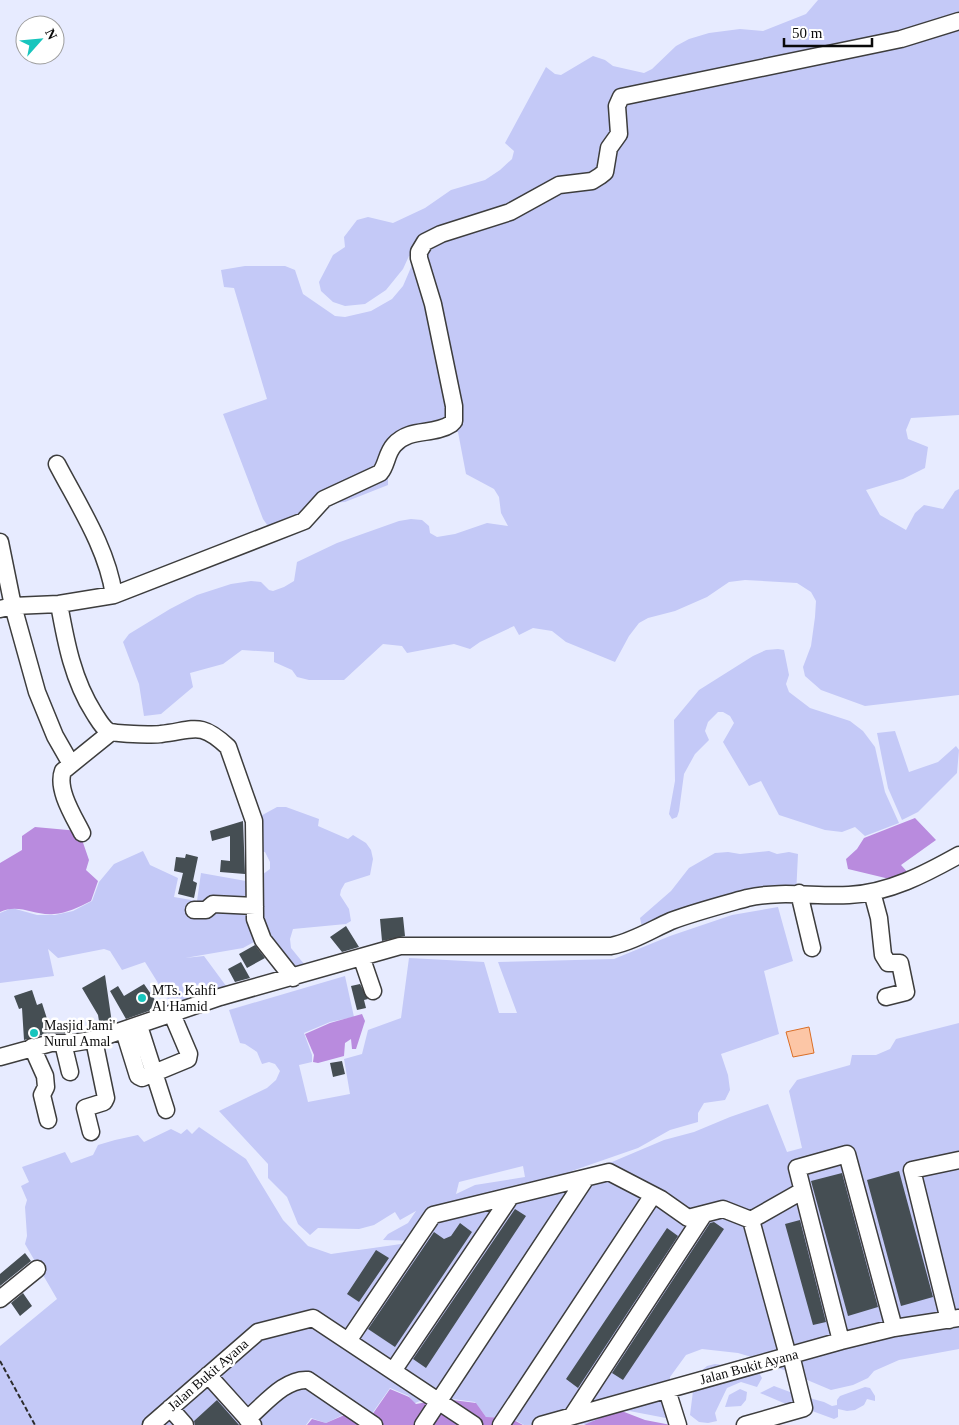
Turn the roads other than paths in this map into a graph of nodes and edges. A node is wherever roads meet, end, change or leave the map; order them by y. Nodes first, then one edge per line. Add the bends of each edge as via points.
1 (959, 21) edge
2 (57, 464) dead end
3 (0, 542) edge
4 (114, 595) junction
5 (59, 604) junction
6 (6, 608) edge
7 (110, 733) junction
8 (71, 764) junction
9 (82, 833) dead end
10 (959, 855) edge
11 (872, 892) junction
12 (799, 893) junction
13 (255, 906) junction
14 (194, 910) dead end
15 (812, 948) dead end
16 (362, 959) junction
17 (293, 978) junction
18 (372, 991) dead end
19 (886, 997) dead end
20 (172, 1014) junction
21 (132, 1028) junction
22 (94, 1040) junction
23 (63, 1043) junction
24 (32, 1047) junction
25 (0, 1057) edge
26 (70, 1072) dead end
27 (154, 1073) junction
28 (166, 1110) dead end
29 (48, 1120) dead end
30 (91, 1132) dead end
31 (959, 1160) edge
32 (586, 1178) junction
33 (802, 1191) junction
34 (653, 1195) junction
35 (511, 1196) junction
36 (704, 1214) junction
37 (751, 1220) junction
38 (36, 1269) dead end
39 (0, 1299) edge
40 (954, 1319) edge
41 (894, 1328) junction
42 (348, 1341) junction
43 (841, 1341) junction
44 (789, 1356) junction
45 (393, 1371) junction
46 (208, 1375) junction
47 (667, 1390) junction
48 (438, 1402) junction
49 (170, 1408) junction
50 (572, 1416) junction
51 (250, 1422) edge
52 (151, 1425) edge
53 (185, 1425) edge
54 (374, 1425) edge
55 (423, 1425) edge
56 (474, 1425) edge
57 (501, 1425) edge
58 (541, 1425) edge
59 (678, 1425) edge
60 (745, 1425) edge

1 - 4 street via 901,39 621,97 617,106 619,134 609,148 605,172 600,176 559,185 510,212 431,237 422,246 419,258 431,296 454,406 451,424 404,437 392,447 380,473 324,499 304,521
2 - 4 street via 107,563
3 - 6 street
4 - 5 street
5 - 6 street
5 - 7 street via 67,649 83,695 101,725
6 - 8 street via 54,736
7 - 8 street
7 - 13 street via 160,734 198,728 223,743 254,821
8 - 9 street via 63,771 61,783
10 - 11 street via 916,877
11 - 12 street via 843,896
11 - 19 street via 883,955 888,963 900,963 906,991
12 - 15 street
12 - 16 street via 768,894 729,903 679,918 628,942 611,946 400,946
13 - 14 street via 212,904 206,910
13 - 17 street via 257,930
16 - 17 street
16 - 18 street
17 - 20 street via 220,997
20 - 21 street
20 - 27 street via 189,1056 181,1063
21 - 22 street
21 - 27 street
22 - 23 street
22 - 30 street via 106,1098 104,1102 85,1108
23 - 24 street
23 - 26 street
24 - 25 street
24 - 29 street via 45,1076 46,1087 42,1095
27 - 28 street
31 - 40 street via 912,1170
32 - 34 street via 609,1172
32 - 35 street
32 - 48 street
33 - 37 street
33 - 41 street via 797,1168 847,1154
33 - 43 street
34 - 36 street via 688,1218
34 - 57 street
35 - 42 street via 433,1215
35 - 45 street
36 - 37 street via 723,1209
36 - 50 street
37 - 44 street
38 - 39 street
40 - 41 street, Jalan Bukit Ayana
41 - 43 street, Jalan Bukit Ayana
42 - 45 street, Jalan Bukit Ayana
42 - 46 street, Jalan Bukit Ayana via 313,1318 258,1332
43 - 44 street, Jalan Bukit Ayana
44 - 47 street, Jalan Bukit Ayana
44 - 60 street via 804,1408
45 - 48 street, Jalan Bukit Ayana
46 - 49 street, Jalan Bukit Ayana
46 - 51 street
47 - 50 street, Jalan Bukit Ayana
47 - 59 street
48 - 55 street
48 - 56 street, Jalan Bukit Ayana
49 - 52 street, Jalan Bukit Ayana
49 - 53 street
50 - 58 street, Jalan Bukit Ayana
51 - 54 street via 286,1385 299,1379 308,1380

